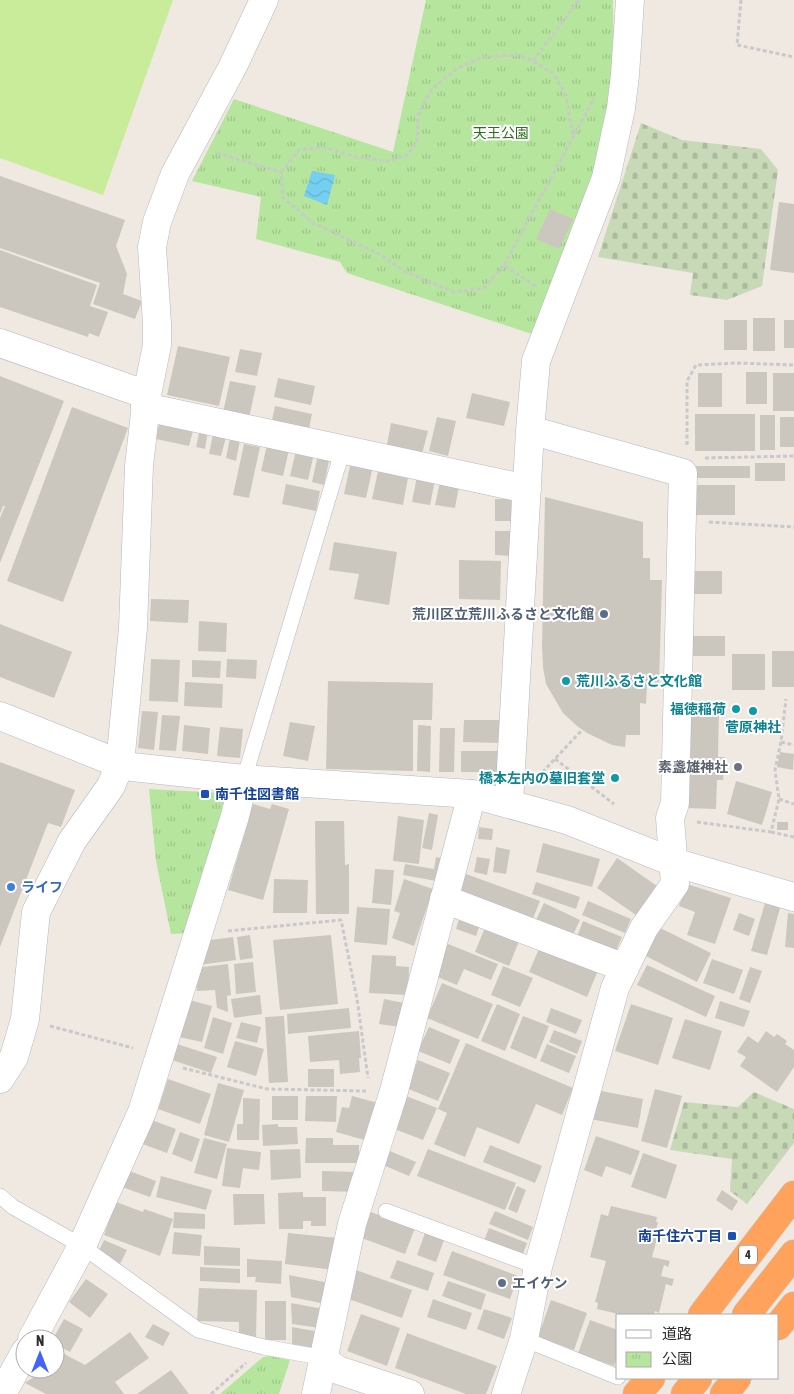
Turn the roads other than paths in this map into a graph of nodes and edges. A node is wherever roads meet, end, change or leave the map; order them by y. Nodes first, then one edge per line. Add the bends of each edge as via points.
1 (264, 0) edge
2 (630, 0) edge
3 (0, 343) edge
4 (146, 401) junction
5 (530, 430) junction
6 (343, 449) junction
7 (527, 490) junction
8 (0, 716) edge
9 (120, 764) junction
10 (244, 779) junction
11 (472, 794) junction
12 (509, 803) junction
13 (673, 862) junction
14 (794, 897) edge
15 (444, 899) junction
16 (625, 968) junction
17 (0, 1079) edge
18 (794, 1194) edge
19 (0, 1196) edge
20 (386, 1211) dead end
21 (82, 1246) junction
22 (786, 1263) edge
23 (538, 1267) junction
24 (794, 1306) edge
25 (703, 1314) edge
26 (747, 1314) edge
27 (779, 1325) edge
28 (37, 1329) edge
29 (524, 1339) junction
30 (324, 1360) junction
31 (15, 1370) edge
32 (616, 1377) edge
33 (620, 1379) edge
34 (697, 1379) edge
35 (736, 1379) edge
36 (632, 1384) edge
37 (2, 1394) edge
38 (316, 1394) edge
39 (410, 1394) edge
40 (506, 1394) edge
41 (685, 1394) edge
42 (724, 1394) edge

1 - 4 street via 175,174 157,222 152,247 157,345
2 - 5 street via 621,108 606,178 536,360
3 - 4 street
4 - 6 street
4 - 9 street via 139,466 133,628
5 - 7 street
5 - 13 street via 685,466 675,803 670,818
6 - 7 street
6 - 10 lane
7 - 12 street
8 - 9 street
9 - 10 street
9 - 17 street via 112,786 72,841 36,912 25,1019 14,1057
10 - 11 street
10 - 21 street via 142,1112
11 - 12 street
11 - 15 street
12 - 13 street via 567,820
13 - 14 street
13 - 16 street via 675,884 644,928
15 - 16 street
15 - 30 street via 382,1091
16 - 23 street via 615,988
18 - 25 highway, 4
19 - 21 lane via 13,1207
20 - 23 lane
21 - 28 street
21 - 30 lane via 198,1330
22 - 26 highway
23 - 29 street
24 - 27 highway
29 - 32 lane
29 - 40 street
30 - 38 street
30 - 39 street via 338,1370
31 - 37 street
33 - 36 lane
34 - 41 highway
35 - 42 highway

